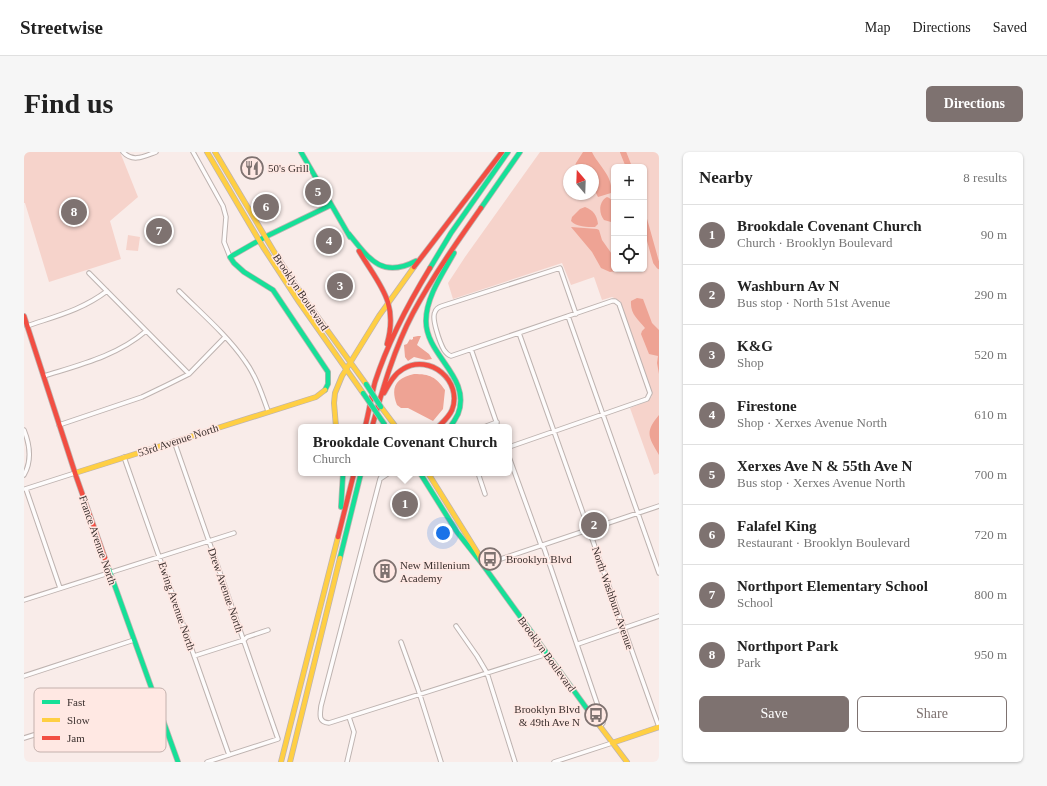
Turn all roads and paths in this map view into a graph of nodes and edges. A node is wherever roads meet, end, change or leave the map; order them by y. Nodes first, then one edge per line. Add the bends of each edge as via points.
1 (123, 152) edge
2 (156, 152) edge
3 (193, 152) edge
4 (207, 152) edge
5 (215, 152) edge
6 (301, 152) edge
7 (502, 152) edge
8 (508, 152) edge
9 (520, 152) edge
10 (332, 205) junction
11 (474, 219) junction
12 (349, 234) junction
13 (265, 237) junction
14 (259, 241) junction
15 (422, 256) junction
16 (230, 257) junction
17 (89, 273) dead end
18 (179, 291) dead end
19 (107, 292) junction
20 (388, 302) junction
21 (576, 314) junction
22 (24, 316) edge
23 (568, 316) junction
24 (27, 326) junction
25 (146, 331) junction
26 (520, 333) junction
27 (225, 337) junction
28 (471, 349) junction
29 (351, 362) junction
30 (346, 369) junction
31 (188, 374) junction
32 (44, 376) junction
33 (376, 380) junction
34 (268, 411) junction
35 (603, 415) junction
36 (497, 422) joint
37 (335, 424) edge
38 (366, 424) edge
39 (373, 424) edge
40 (373, 424) edge
41 (385, 424) edge
42 (394, 424) edge
43 (440, 424) edge
44 (452, 424) edge
45 (492, 424) edge
46 (59, 425) junction
47 (24, 430) edge
48 (554, 431) junction
49 (174, 442) junction
50 (512, 446) edge
51 (124, 457) junction
52 (512, 465) edge
53 (75, 473) junction
54 (24, 475) edge
55 (343, 476) edge
56 (353, 476) edge
57 (360, 476) edge
58 (382, 476) edge
59 (384, 476) edge
60 (422, 476) edge
61 (430, 476) edge
62 (479, 476) edge
63 (380, 479) junction
64 (25, 489) edge
65 (485, 494) dead end
66 (659, 506) edge
67 (637, 513) junction
68 (589, 529) junction
69 (234, 533) dead end
70 (337, 536) junction
71 (209, 541) junction
72 (541, 545) junction
73 (159, 556) junction
74 (483, 565) junction
75 (110, 572) junction
76 (659, 573) edge
77 (60, 588) junction
78 (24, 600) edge
79 (659, 616) edge
80 (456, 626) dead end
81 (624, 628) junction
82 (268, 630) dead end
83 (134, 640) junction
84 (244, 640) junction
85 (401, 642) dead end
86 (578, 644) junction
87 (547, 654) junction
88 (194, 656) junction
89 (487, 673) junction
90 (24, 676) edge
91 (151, 688) edge
92 (419, 695) junction
93 (349, 717) junction
94 (301, 719) junction
95 (600, 726) junction
96 (659, 727) edge
97 (166, 729) edge
98 (34, 735) edge
99 (24, 738) edge
100 (612, 743) junction
101 (229, 755) junction
102 (281, 761) edge
103 (178, 762) edge
104 (207, 762) edge
105 (290, 762) edge
106 (294, 762) edge
107 (347, 762) edge
108 (441, 762) edge
109 (515, 762) edge
110 (554, 762) edge
111 (627, 762) edge

1 - 2 street via 129,157 138,158
3 - 16 street via 223,206 226,217 224,242
4 - 14 main road, Brooklyn Boulevard
5 - 13 main road, Brooklyn Boulevard
6 - 10 main road
7 - 15 main road
8 - 33 main road via 427,270 401,318
9 - 11 main road
10 - 12 main road
10 - 13 main road
11 - 39 main road via 438,271 406,327 385,379
11 - 44 main road via 437,285 427,311 427,333 431,343 453,374 459,388 459,409
12 - 15 main road via 369,259 382,267 401,268
12 - 20 main road
13 - 14 main road
13 - 29 main road, Brooklyn Boulevard via 307,302
14 - 16 main road
14 - 30 main road, Brooklyn Boulevard
15 - 20 main road
16 - 34 main road, 53rd Avenue North via 240,269 269,287 328,372 328,385 323,394
17 - 19 street
18 - 27 street
19 - 24 street via 76,310
19 - 25 street
20 - 29 main road
20 - 33 main road via 391,313 390,330
21 - 23 street
21 - 28 street via 560,268 437,308 434,321 447,354 451,356
21 - 35 street via 615,301 619,304 650,393 647,399
22 - 24 main road, France Avenue North
23 - 26 street
23 - 35 street
24 - 32 main road, France Avenue North
25 - 31 street
25 - 32 street via 105,356
26 - 28 street
26 - 48 street, North Washburn Avenue
27 - 31 street
27 - 34 street via 253,374
28 - 36 street
29 - 30 main road
29 - 42 main road, Brooklyn Boulevard, bridge
30 - 37 main road via 334,398
30 - 41 main road, Brooklyn Boulevard, bridge
31 - 46 street via 142,397
32 - 46 main road, France Avenue North
33 - 38 main road
34 - 49 main road, 53rd Avenue North
35 - 48 street
35 - 67 street
36 - 45 street
40 - 43 main road via 392,379 402,369 418,364 436,368 450,382 454,402 452,410
46 - 53 main road, France Avenue North
47 - 54 street via 30,452
48 - 50 street
48 - 68 street, North Washburn Avenue
49 - 51 main road, 53rd Avenue North
49 - 71 street, Drew Avenue North
51 - 53 main road, 53rd Avenue North
51 - 73 street, Ewing Avenue North
52 - 72 street
53 - 64 street, 53rd Avenue North
53 - 75 main road, France Avenue North
55 - 70 main road
56 - 70 main road
57 - 94 main road
58 - 63 street
59 - 63 street
60 - 74 main road, Brooklyn Boulevard via 456,532
61 - 74 main road, Brooklyn Boulevard
62 - 65 street
63 - 93 street via 321,706 320,717 325,723
64 - 77 street
66 - 67 street
67 - 68 street
67 - 76 street
68 - 72 street
68 - 81 street, North Washburn Avenue
69 - 71 street
70 - 102 main road
71 - 73 street
71 - 84 street, Drew Avenue North
72 - 74 street
72 - 86 street
73 - 75 street
73 - 88 street, Ewing Avenue North
74 - 87 main road, Brooklyn Boulevard
75 - 77 street
75 - 83 main road, France Avenue North
77 - 78 street
79 - 81 street
80 - 89 street
81 - 86 street
81 - 96 street, North Washburn Avenue
82 - 84 street
83 - 90 street
83 - 91 main road, France Avenue North
84 - 88 street
84 - 101 street, Drew Avenue North via 278,739
85 - 92 street
86 - 95 street via 604,721
87 - 89 street
87 - 95 main road, Brooklyn Boulevard
88 - 101 street, Ewing Avenue North
89 - 92 street
89 - 109 street
92 - 93 street
92 - 108 street
93 - 107 street via 354,732
94 - 105 main road
94 - 106 main road
95 - 100 main road, Brooklyn Boulevard
96 - 100 main road
97 - 103 main road, France Avenue North
98 - 99 street
100 - 110 street
100 - 111 main road, Brooklyn Boulevard
101 - 104 street

